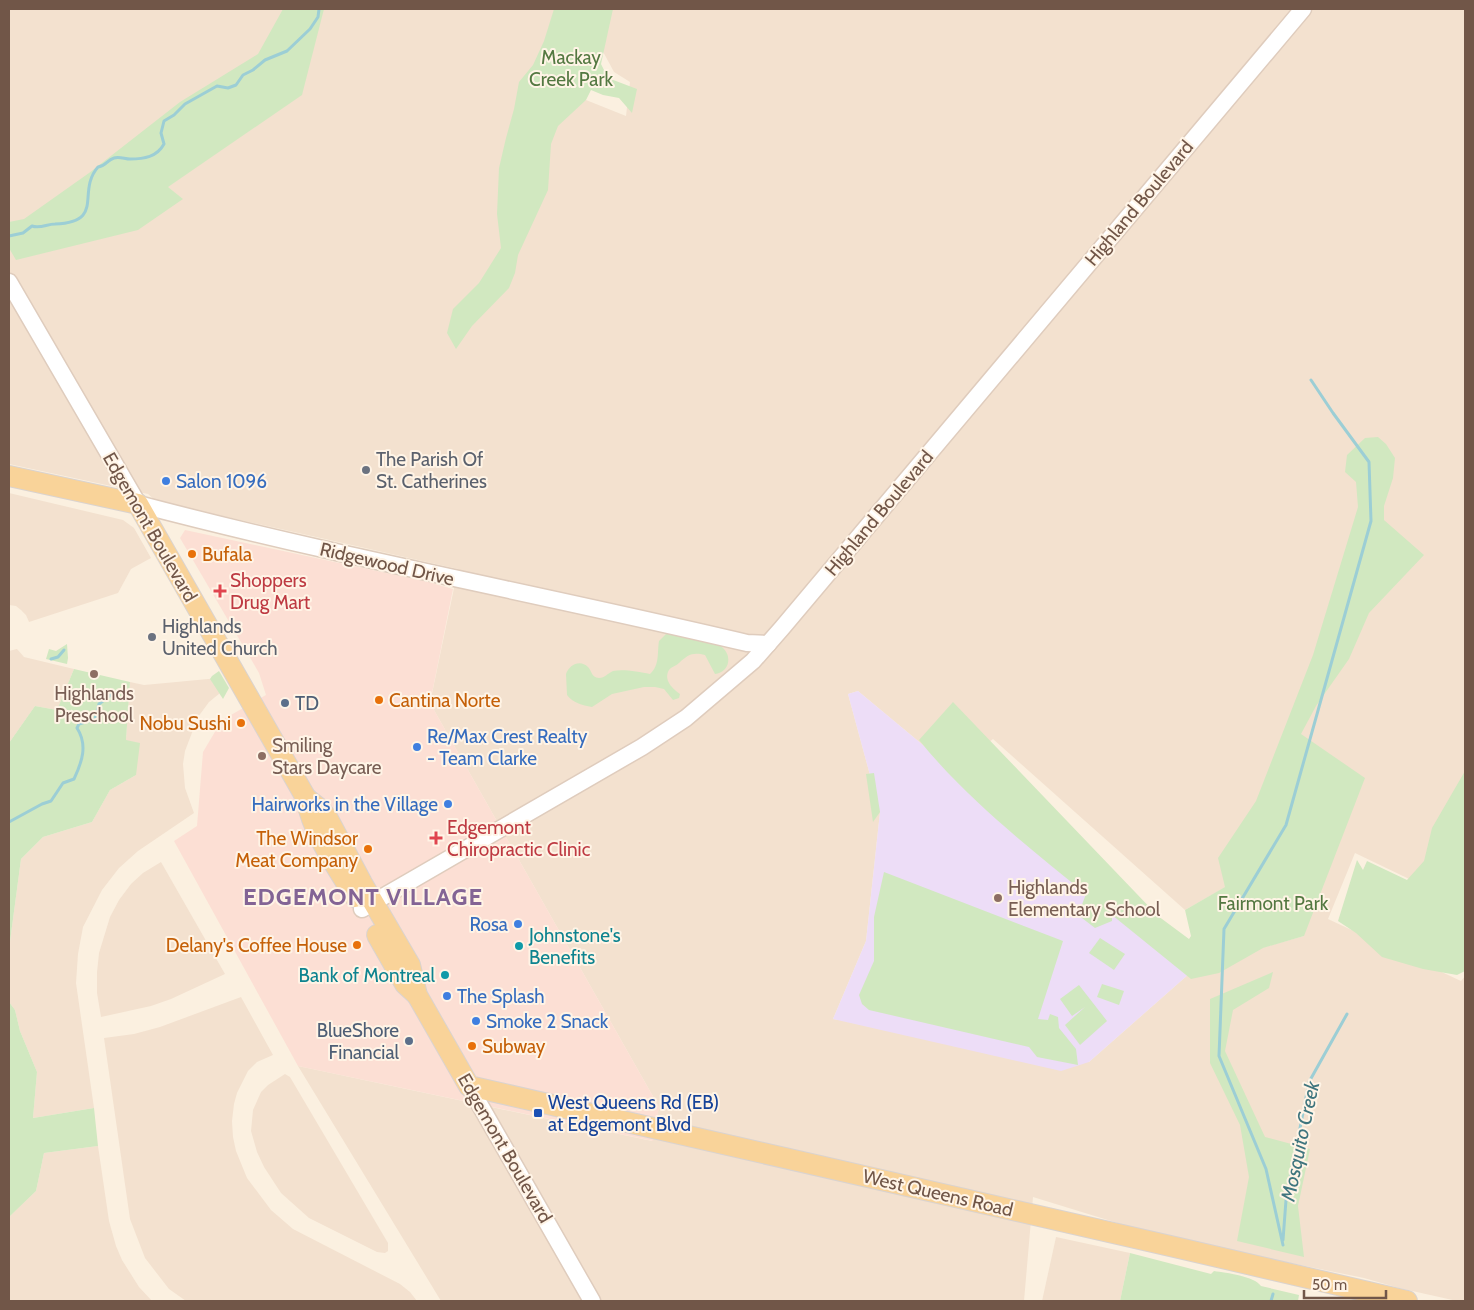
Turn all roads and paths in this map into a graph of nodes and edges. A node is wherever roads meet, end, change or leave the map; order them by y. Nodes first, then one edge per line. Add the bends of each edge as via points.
1 (1303, 9) edge
2 (9, 282) edge
3 (9, 476) edge
4 (138, 504) junction
5 (768, 644) junction
6 (367, 905) junction
7 (470, 1086) junction
8 (592, 1301) edge
9 (1407, 1301) edge

1 - 5 street, Highland Boulevard
2 - 4 street, Edgemont Boulevard
3 - 4 main road, Ridgewood Drive
4 - 5 street, Ridgewood Drive via 262,536 548,600 747,643
4 - 6 main road, Edgemont Boulevard via 306,798 316,831
5 - 6 street, Highland Boulevard via 753,661 686,718 642,747
6 - 7 main road, Edgemont Boulevard via 405,984 417,995
7 - 8 street, Edgemont Boulevard
7 - 9 main road, West Queens Road

